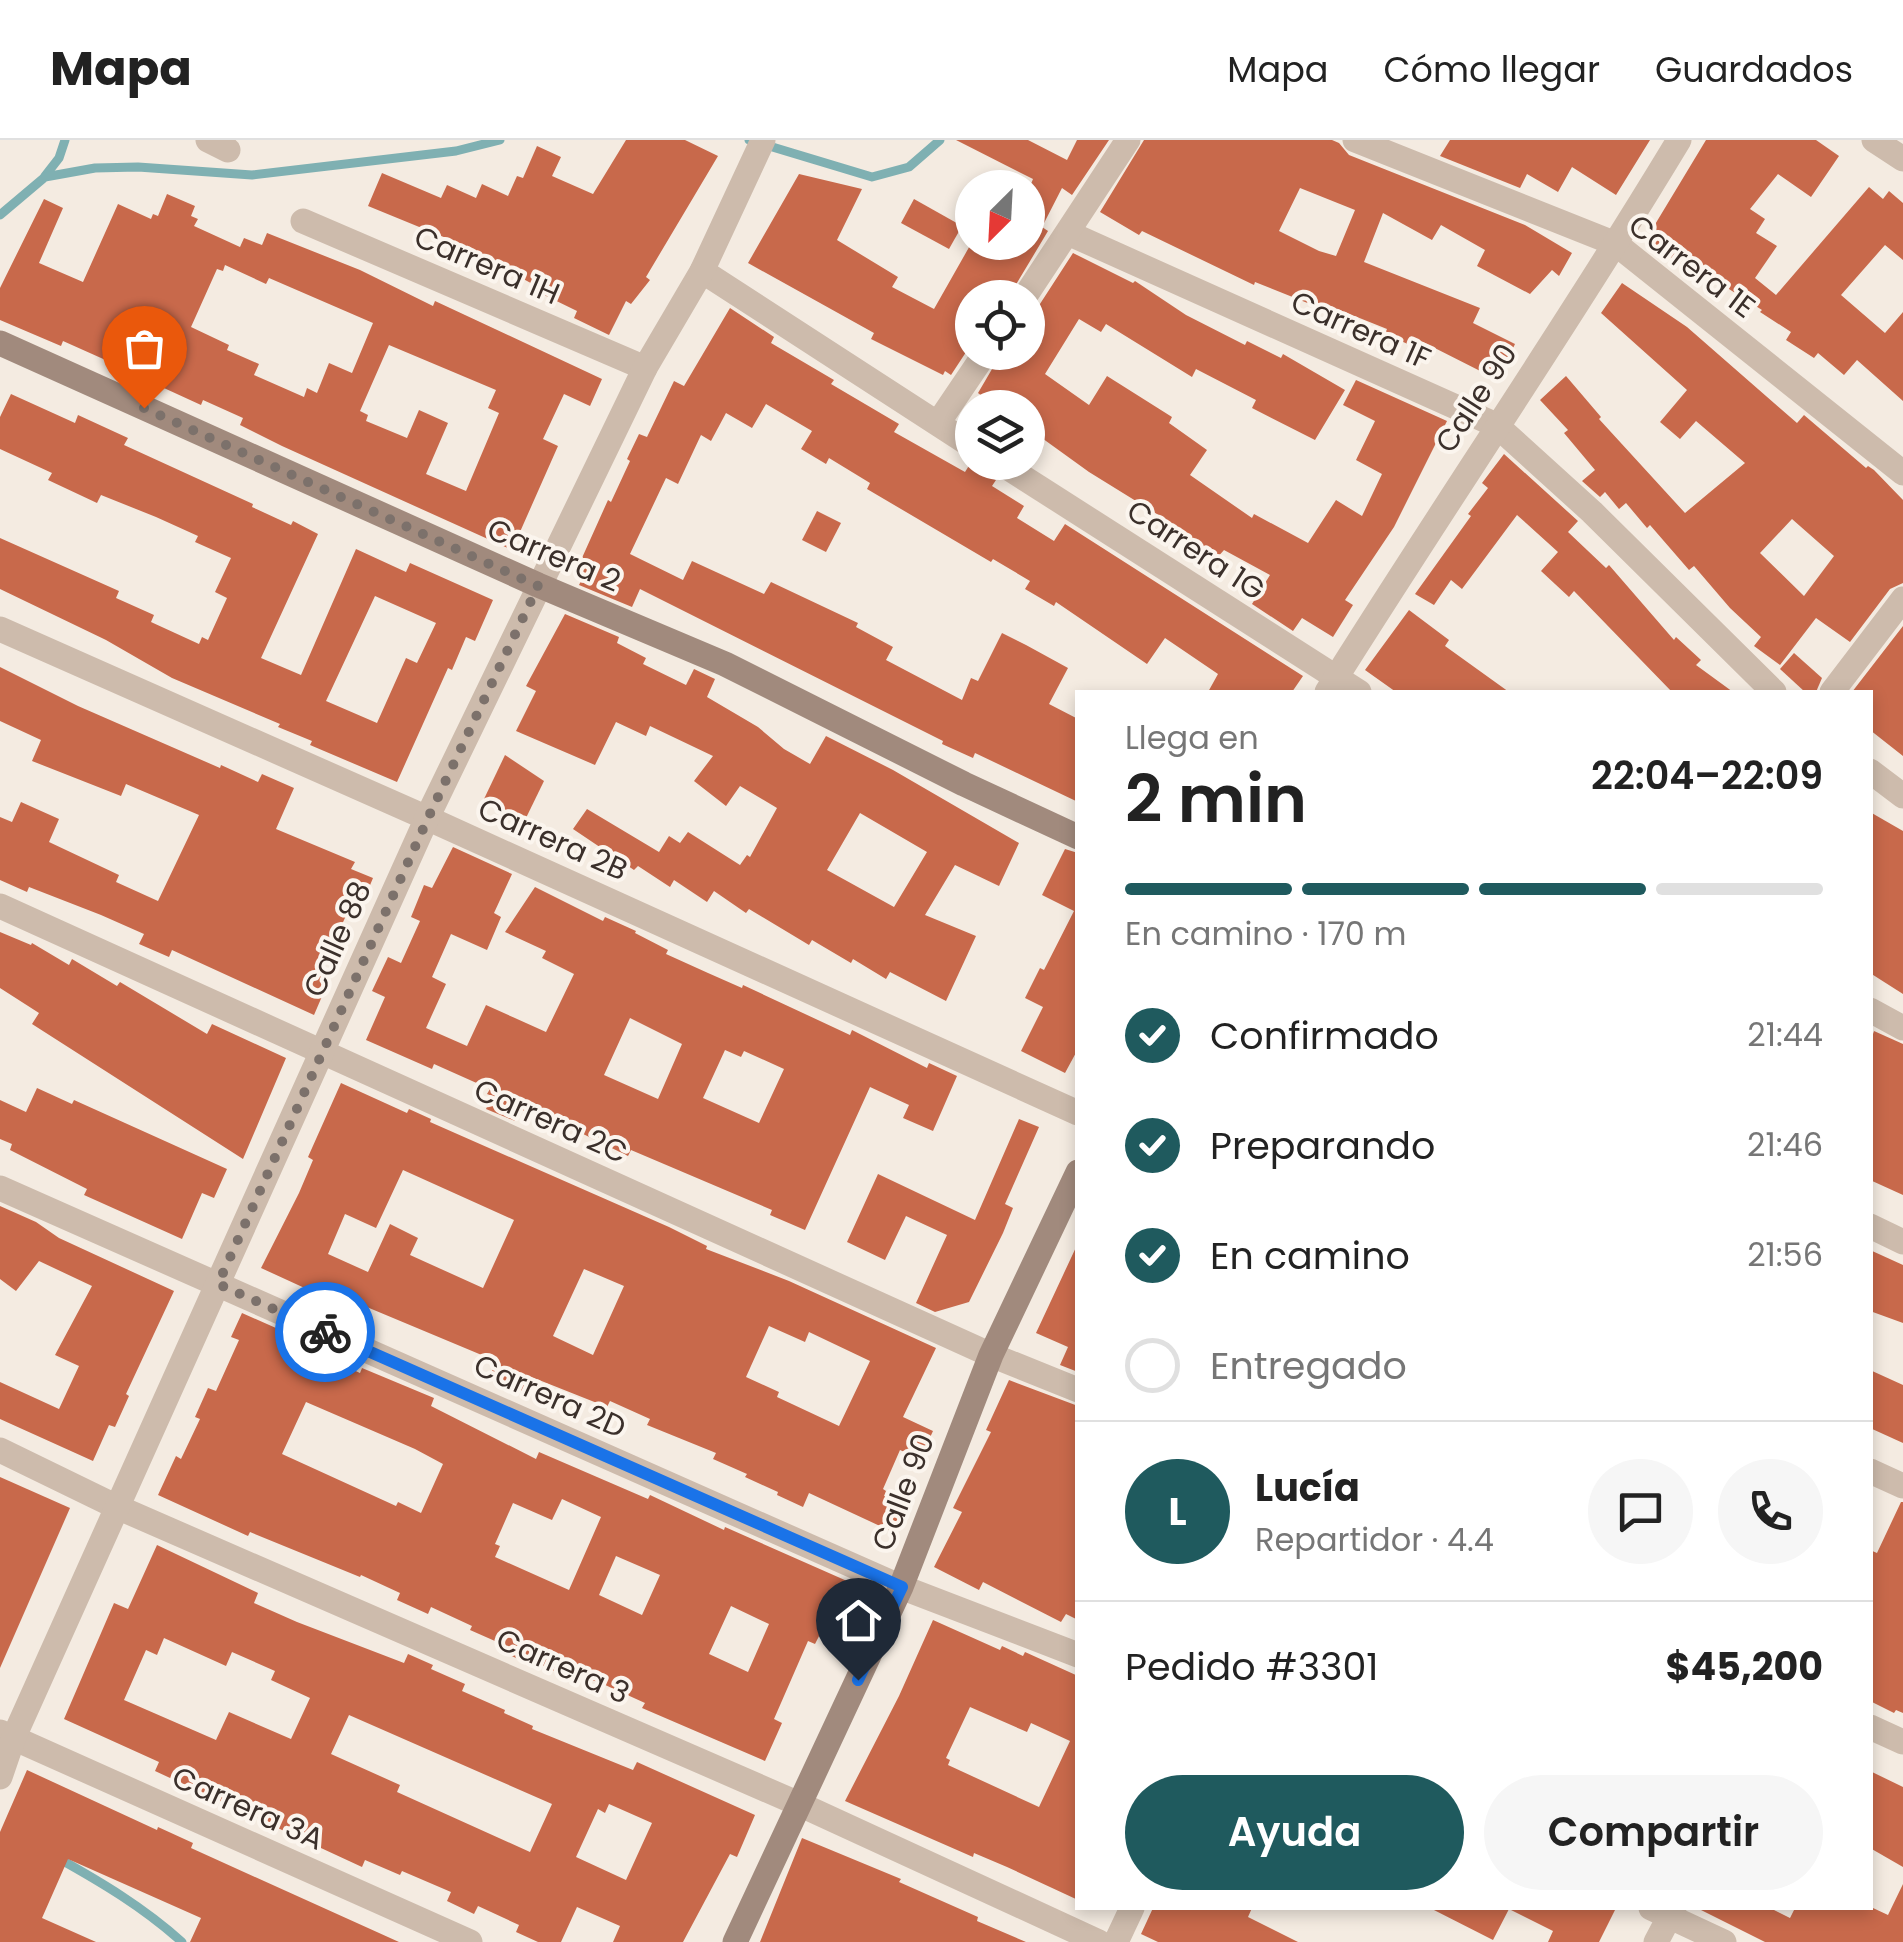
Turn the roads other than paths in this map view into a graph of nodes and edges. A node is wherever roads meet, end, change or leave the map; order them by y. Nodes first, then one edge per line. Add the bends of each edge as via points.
1 (1128, 140) edge
2 (1355, 140) edge
3 (1679, 140) edge
4 (1874, 140) edge
5 (759, 148) edge
6 (1903, 159) edge
7 (304, 221) dead end
8 (1068, 233) junction
9 (1616, 244) junction
10 (702, 271) junction
11 (1036, 280) edge
12 (0, 343) edge
13 (645, 368) junction
14 (974, 370) edge
15 (938, 424) junction
16 (1496, 426) junction
17 (955, 435) edge
18 (1903, 473) edge
19 (1026, 480) edge
20 (538, 586) junction
21 (1903, 599) edge
22 (0, 629) edge
23 (1331, 686) edge
24 (1772, 690) edge
25 (1834, 690) edge
26 (1873, 773) edge
27 (1903, 796) edge
28 (428, 818) junction
29 (1075, 836) edge
30 (0, 906) edge
31 (1873, 1012) edge
32 (1903, 1028) edge
33 (322, 1054) junction
34 (1075, 1112) edge
35 (1075, 1178) edge
36 (0, 1188) edge
37 (1873, 1227) edge
38 (1903, 1242) edge
39 (218, 1284) junction
40 (991, 1356) junction
41 (1075, 1389) edge
42 (0, 1450) edge
43 (1873, 1478) edge
44 (1903, 1486) edge
45 (118, 1507) junction
46 (902, 1587) junction
47 (1075, 1654) edge
48 (1873, 1727) edge
49 (6, 1736) edge
50 (1903, 1742) edge
51 (0, 1777) edge
52 (799, 1804) junction
53 (1131, 1910) edge
54 (1665, 1910) edge
55 (470, 1942) edge
56 (735, 1942) edge
57 (1099, 1942) edge
58 (1116, 1942) edge
59 (1656, 1942) edge
60 (1724, 1942) edge

1 - 8 street
2 - 9 street, Carrera 1E
3 - 9 street, Calle 90
4 - 6 street
5 - 10 street, Calle 88
7 - 13 street, Carrera 1H
8 - 11 street
8 - 16 street, Carrera 1F
9 - 16 street, Calle 90
9 - 18 street, Carrera 1E
10 - 13 street, Calle 88
10 - 15 street
12 - 20 street, Carrera 2
13 - 20 street, Calle 88
14 - 15 street
15 - 17 street
16 - 23 street, Calle 90
16 - 24 street, Carrera 1F
19 - 23 street, Carrera 1G
20 - 28 street, Calle 88
20 - 29 street, Carrera 2 via 725,664
21 - 25 street
22 - 28 street, Carrera 2B
26 - 27 street
28 - 33 street, Calle 88
28 - 34 street, Carrera 2B
30 - 33 street, Carrera 2C
31 - 32 street
33 - 39 street, Calle 88
33 - 40 street, Carrera 2C
35 - 40 street, Calle 90
36 - 39 street, Carrera 2D
37 - 38 street
39 - 45 street, Calle 88
39 - 46 street, Carrera 2D
40 - 41 street, Carrera 2C
40 - 46 street, Calle 90
42 - 45 street, Carrera 3
43 - 44 street
45 - 49 street, Calle 88
45 - 52 street, Carrera 3
46 - 47 street, Carrera 2D
46 - 52 street, Calle 90
48 - 50 street
49 - 51 street, Calle 88
49 - 55 street, Carrera 3A
52 - 56 street, Calle 90
52 - 57 street, Carrera 3
53 - 58 street
54 - 59 street
54 - 60 street

